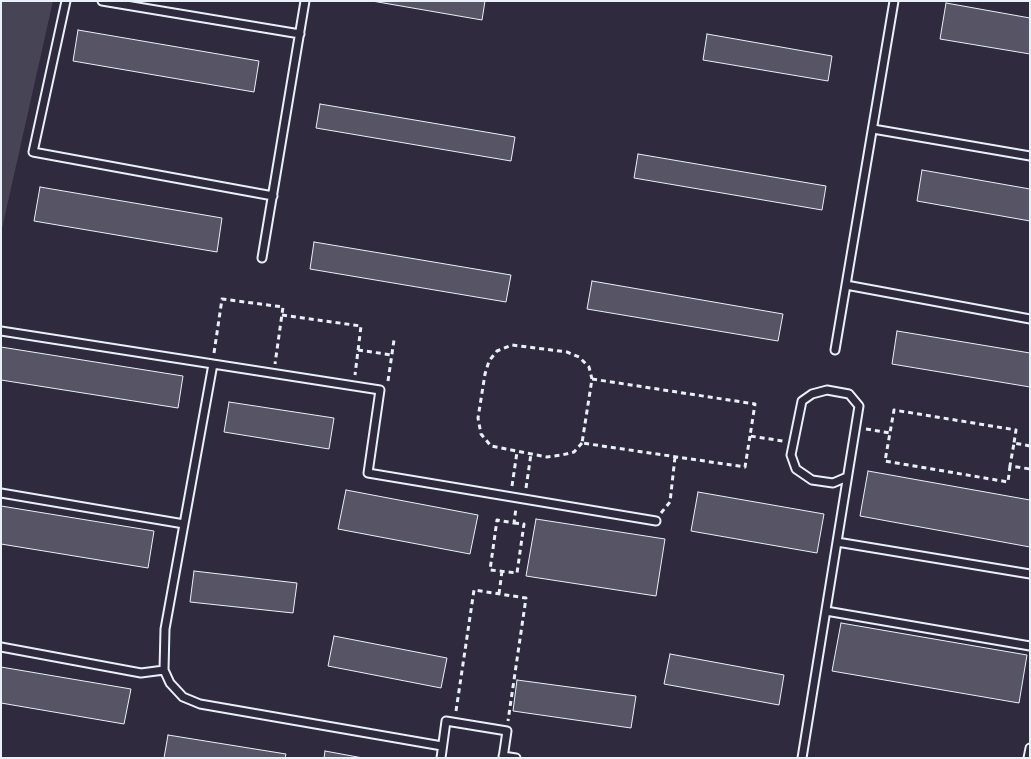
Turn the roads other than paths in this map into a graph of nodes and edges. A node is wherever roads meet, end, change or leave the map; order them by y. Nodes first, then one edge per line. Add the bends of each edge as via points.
1 (66, 1) edge
2 (102, 1) edge
3 (305, 1) edge
4 (894, 1) edge
5 (300, 34) junction
6 (873, 129) junction
7 (1030, 156) edge
8 (273, 196) junction
9 (262, 258) dead end
10 (846, 285) junction
11 (1030, 319) edge
12 (1, 331) edge
13 (835, 350) dead end
14 (213, 364) junction
15 (847, 477) junction
16 (1, 493) edge
17 (656, 521) road end
18 (184, 524) junction
19 (837, 542) junction
20 (1030, 574) edge
21 (826, 612) junction
22 (1030, 646) edge
23 (1, 647) edge
24 (164, 670) junction
25 (442, 746) junction
26 (1030, 748) edge
27 (503, 757) edge
28 (440, 758) edge
29 (516, 758) edge
30 (802, 758) edge
31 (1028, 758) edge

1 - 8 lane via 33,152
2 - 5 lane
3 - 5 lane
4 - 6 lane
5 - 8 lane
6 - 7 lane
6 - 10 lane
8 - 9 lane
10 - 11 lane
10 - 13 lane
12 - 14 lane
14 - 17 lane via 380,390 368,473
14 - 18 lane
15 - 15 lane via 833,483 812,480 796,469 791,455 802,400 812,394 827,390 849,394 859,406
15 - 19 lane
16 - 18 lane
18 - 24 lane via 165,629
19 - 20 lane
19 - 21 lane
21 - 22 lane
21 - 30 lane
23 - 24 lane via 141,673
24 - 25 lane via 170,683 183,697 200,704
25 - 27 lane via 446,721 507,731
25 - 28 lane
26 - 31 lane
27 - 29 lane

